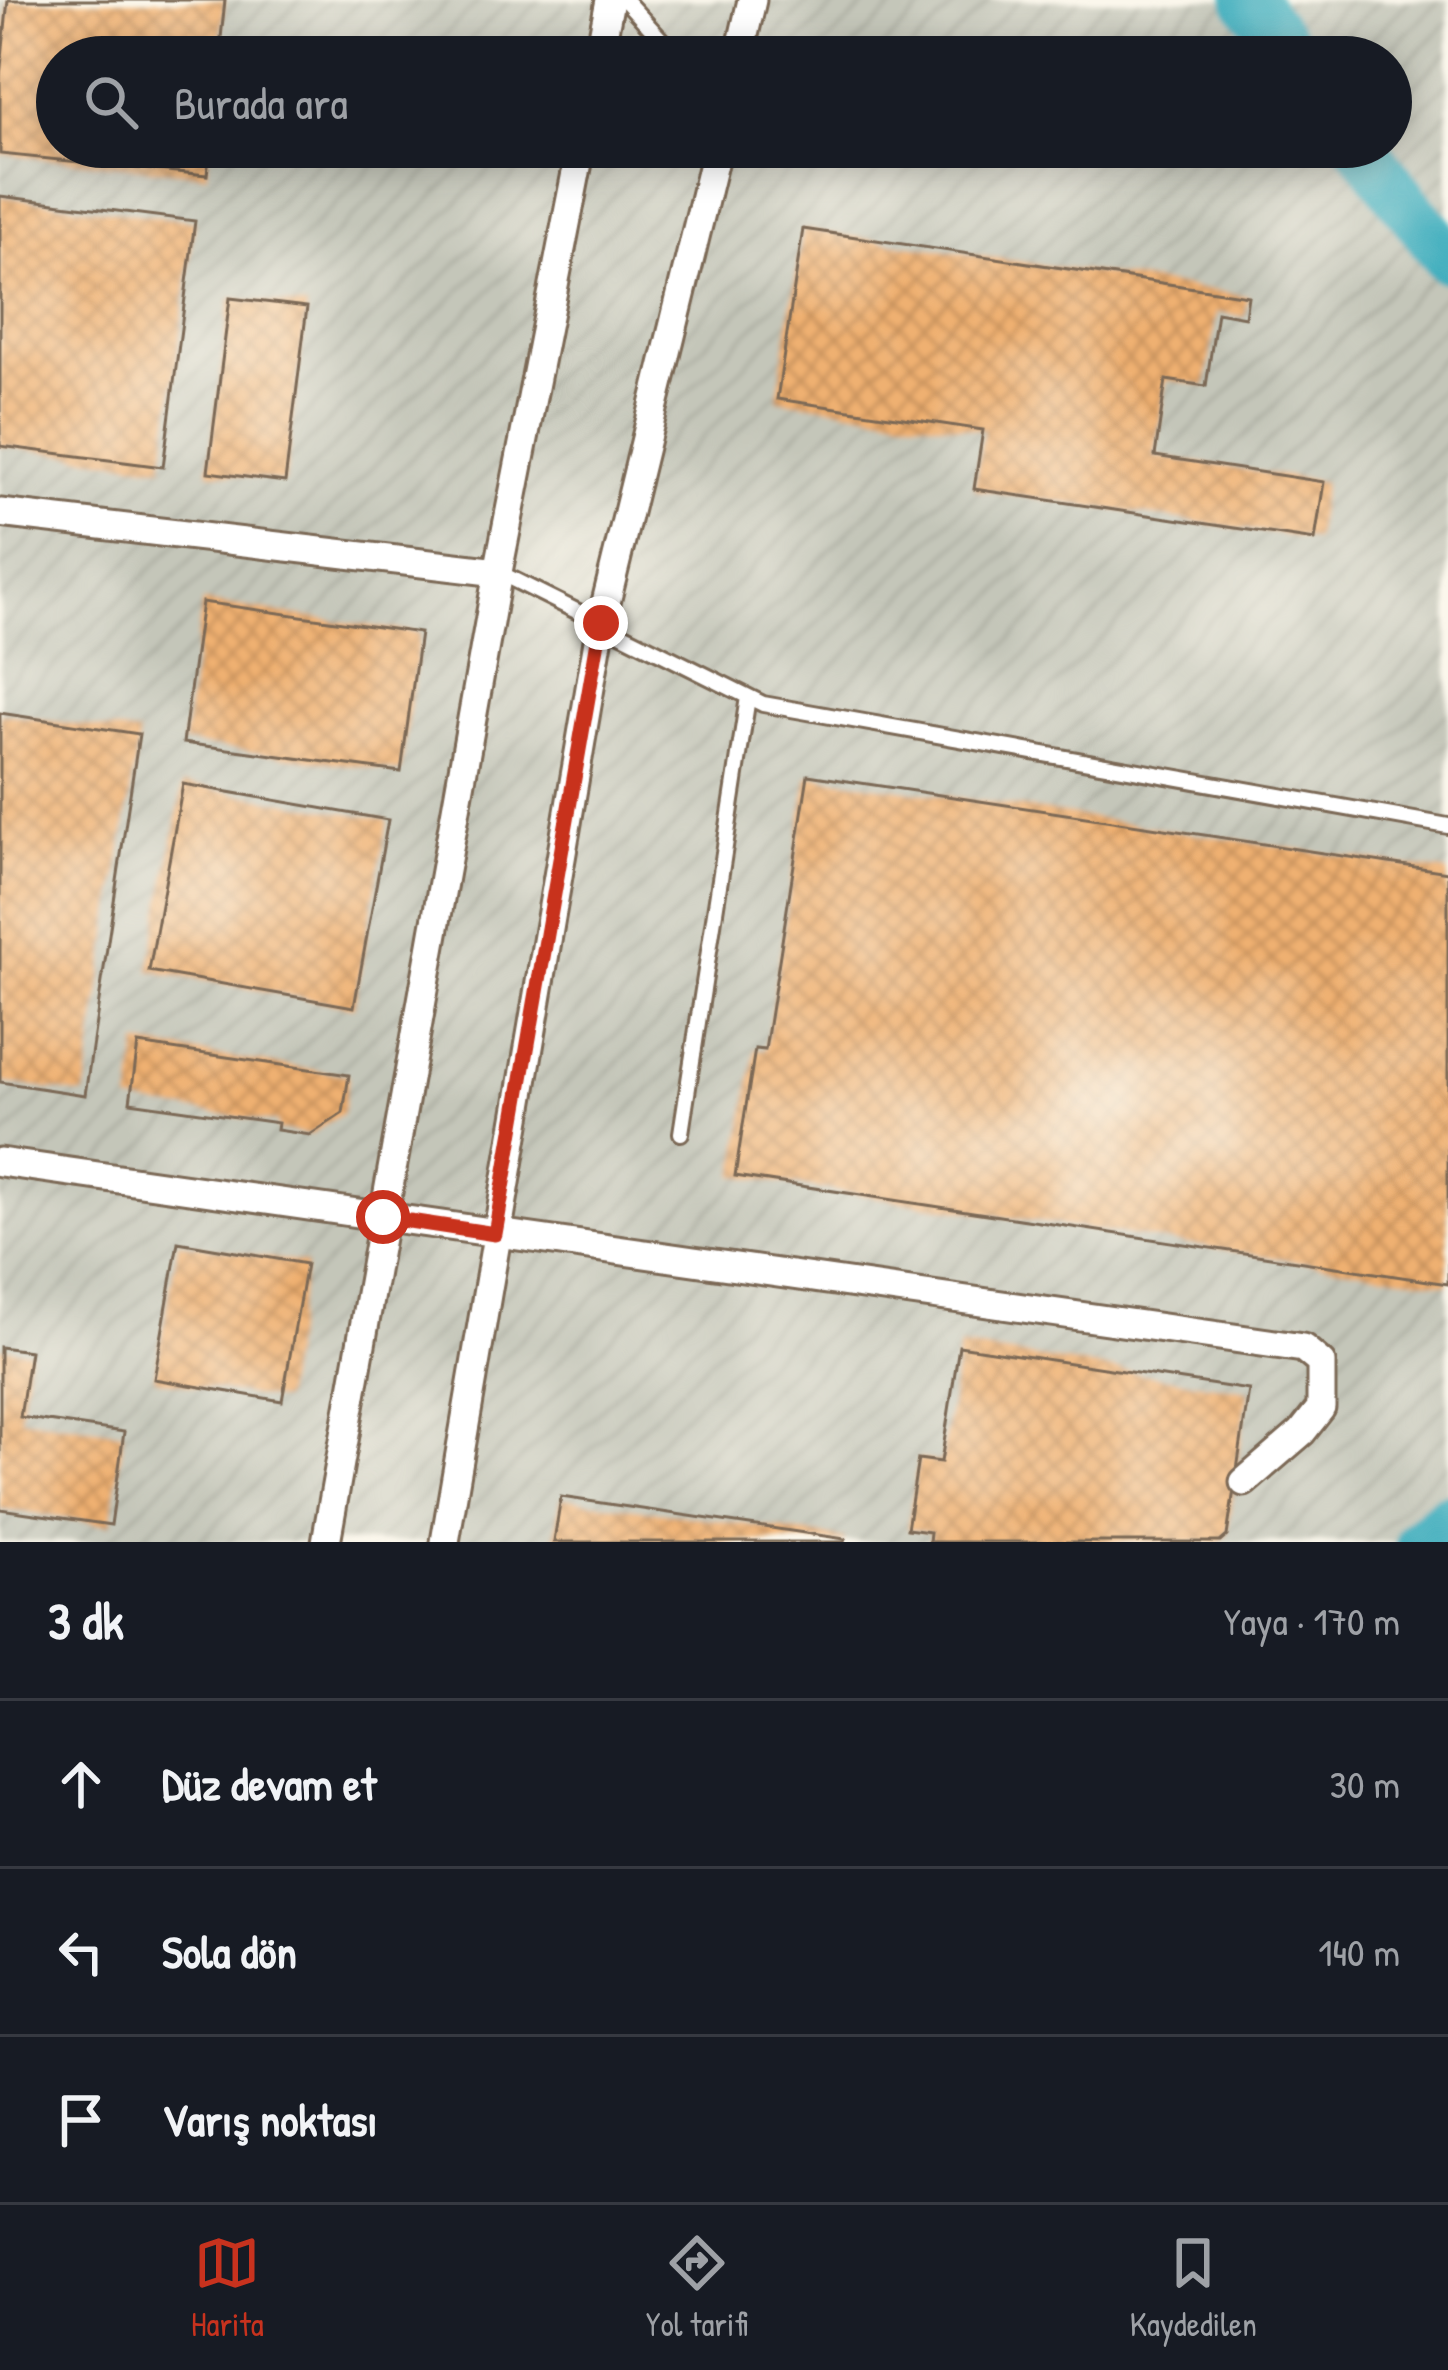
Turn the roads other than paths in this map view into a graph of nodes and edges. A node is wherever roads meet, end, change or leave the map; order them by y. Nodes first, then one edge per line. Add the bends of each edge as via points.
1 (610, 0) edge
2 (625, 0) edge
3 (752, 0) edge
4 (603, 36) edge
5 (658, 36) edge
6 (744, 36) edge
7 (577, 168) edge
8 (712, 168) edge
9 (0, 514) edge
10 (498, 572) junction
11 (601, 623) junction
12 (748, 697) junction
13 (1448, 826) edge
14 (681, 1133) dead end
15 (0, 1162) edge
16 (383, 1217) junction
17 (495, 1234) junction
18 (1244, 1482) dead end
19 (326, 1542) edge
20 (445, 1542) edge

1 - 4 street
2 - 5 lane
3 - 6 street
7 - 10 street
8 - 11 street
9 - 10 street
10 - 11 lane
10 - 16 street
11 - 12 lane
11 - 17 street
12 - 13 lane
12 - 14 lane
15 - 16 street
16 - 17 street
16 - 19 street
17 - 18 street via 1303,1348 1321,1363 1322,1408
17 - 20 street

